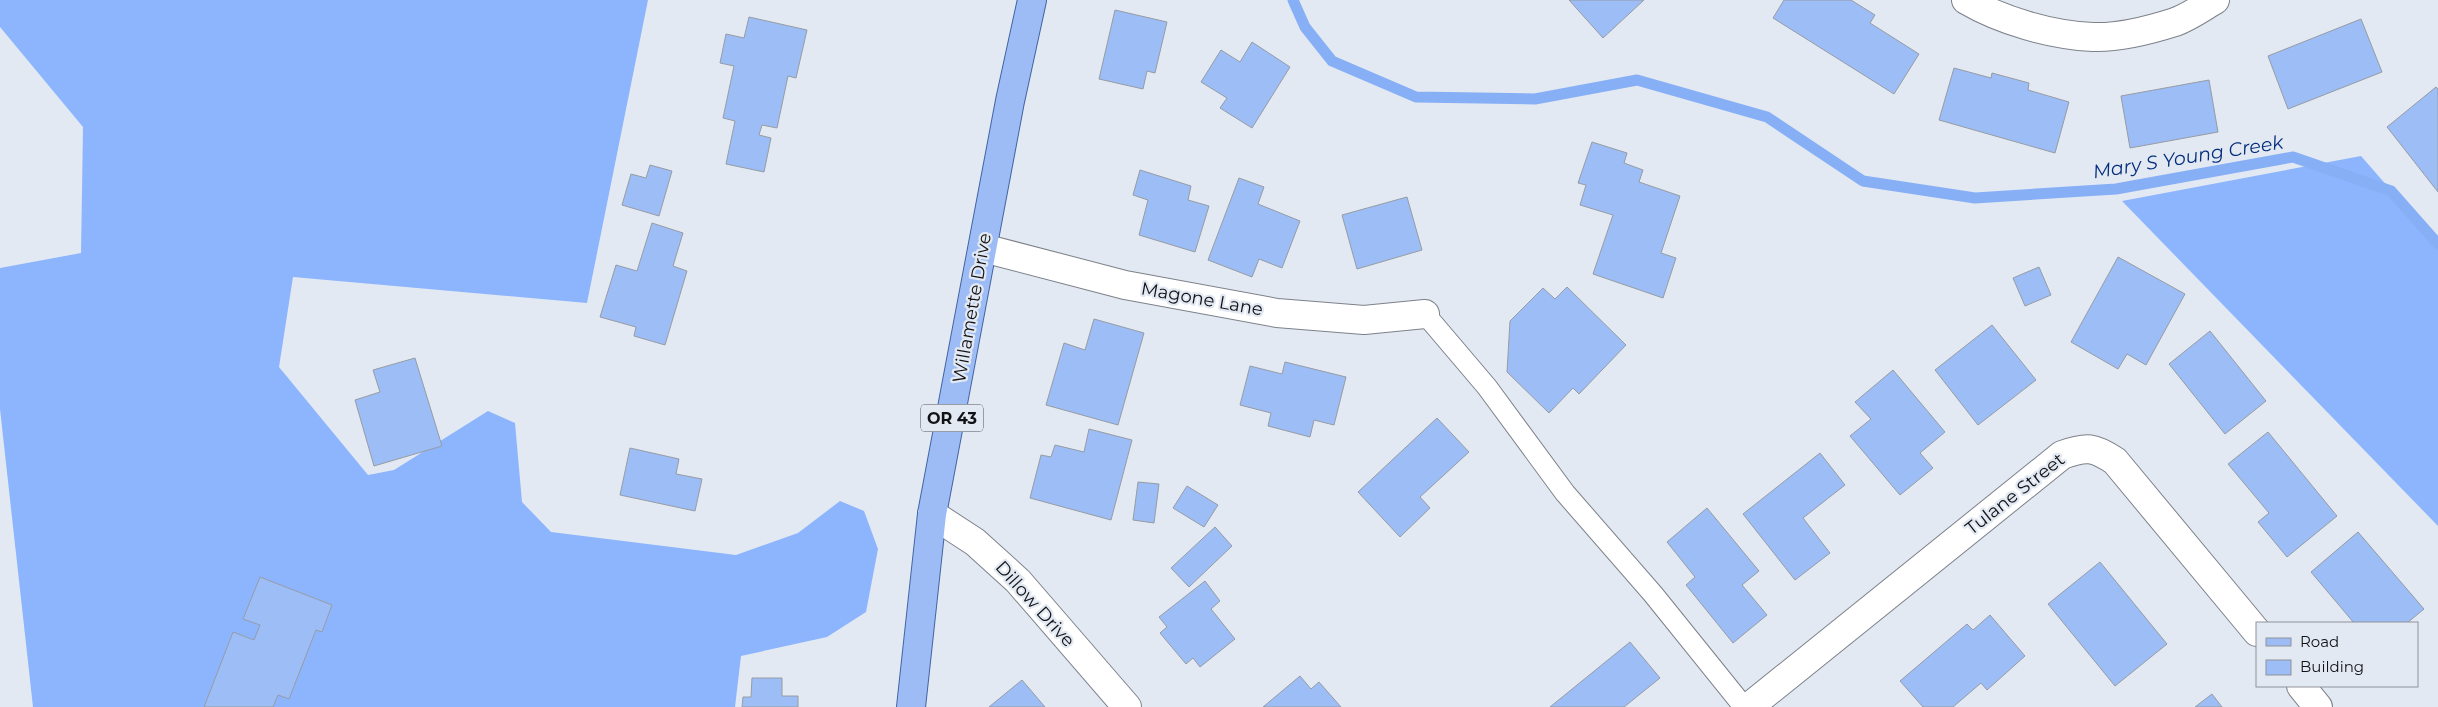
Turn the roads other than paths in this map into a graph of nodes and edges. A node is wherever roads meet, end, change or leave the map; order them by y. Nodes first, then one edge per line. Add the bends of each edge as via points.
1 (1032, 0) edge
2 (1966, 0) edge
3 (2215, 0) edge
4 (983, 248) junction
5 (1425, 314) joint
6 (932, 514) junction
7 (2256, 631) edge
8 (2302, 687) edge
9 (911, 707) edge
10 (1127, 707) edge
11 (1744, 707) edge
12 (1749, 707) edge
13 (2318, 707) edge

1 - 4 main road, Willamette Drive / OR 43
2 - 3 street via 2021,23 2094,37 2140,32 2177,21
4 - 5 street, Magone Lane via 1125,285 1277,313 1364,320
4 - 6 main road, Willamette Drive / OR 43
5 - 11 lane via 1488,387 1566,493
6 - 9 main road, Willamette Drive / OR 43
6 - 10 street, Dillow Drive via 975,542 1018,581
7 - 12 street, Tulane Street via 2115,462 2098,450 2081,448 2062,455
8 - 13 street

